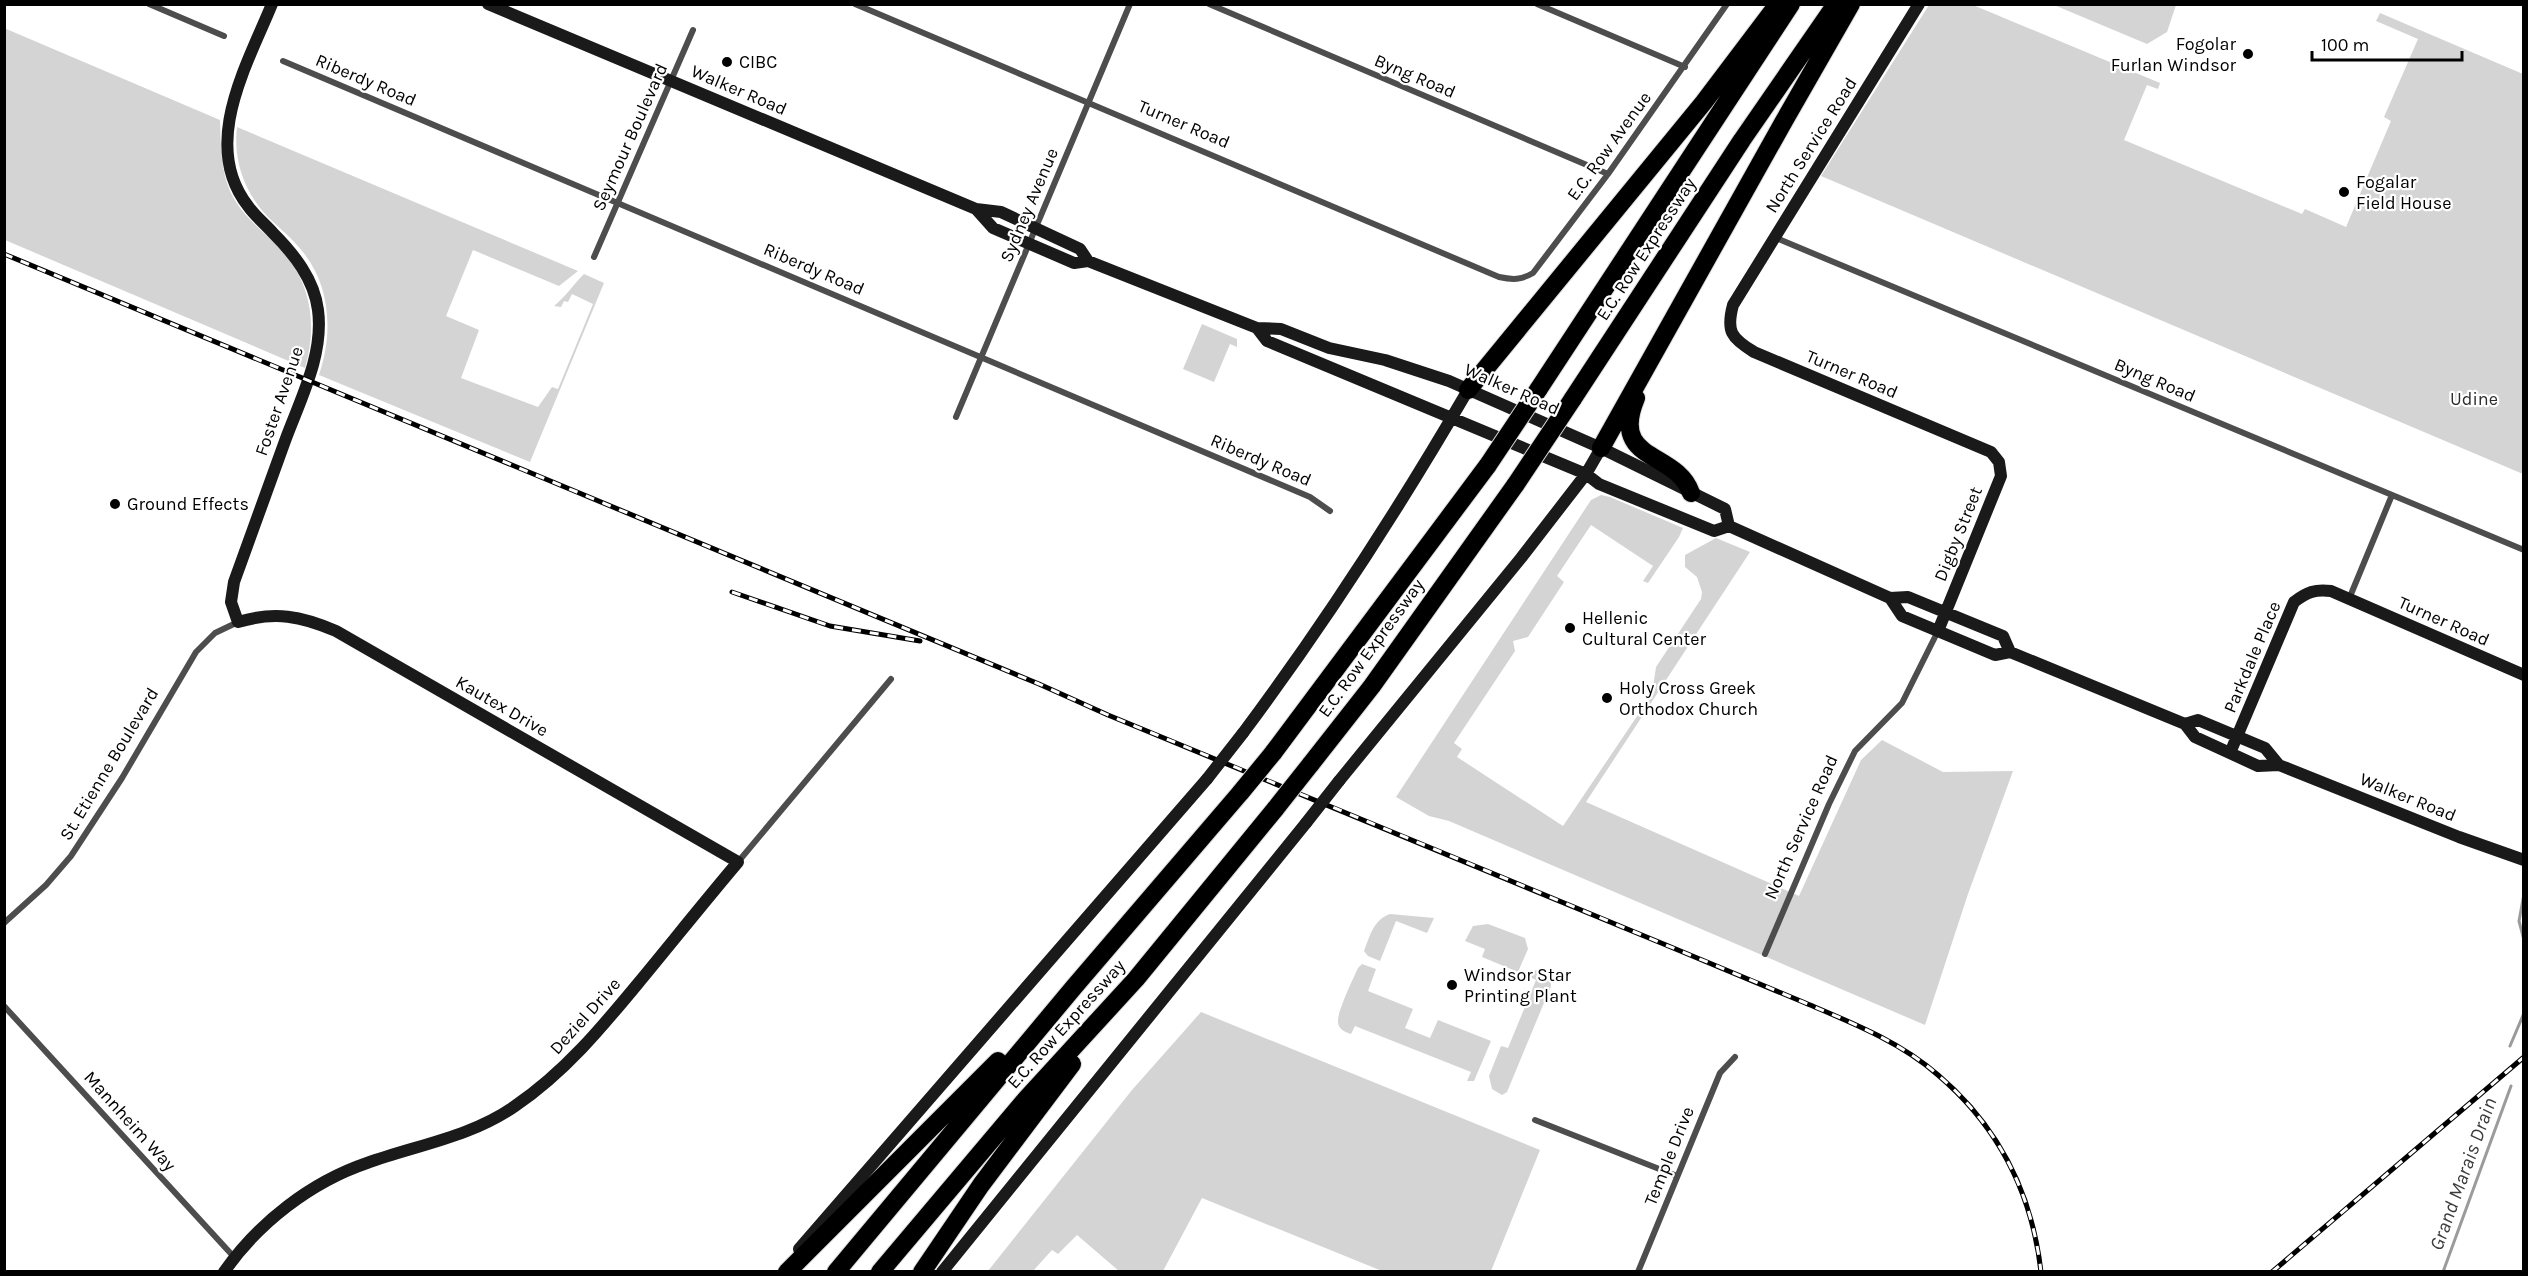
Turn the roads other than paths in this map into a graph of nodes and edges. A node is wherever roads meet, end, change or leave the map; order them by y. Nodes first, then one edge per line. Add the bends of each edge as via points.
1 (149, 4) edge
2 (272, 4) edge
3 (488, 4) edge
4 (855, 4) edge
5 (1130, 4) edge
6 (1209, 4) edge
7 (1537, 4) edge
8 (1727, 4) edge
9 (1778, 4) edge
10 (1791, 4) edge
11 (1836, 4) edge
12 (1851, 4) edge
13 (1919, 4) edge
14 (693, 30) dead end
15 (224, 36) dead end
16 (283, 61) dead end
17 (1685, 67) junction
18 (671, 81) junction
19 (1088, 103) junction
20 (1608, 174) junction
21 (618, 202) junction
22 (976, 210) junction
23 (1036, 228) junction
24 (1776, 238) junction
25 (1029, 244) junction
26 (594, 257) dead end
27 (1088, 261) junction
28 (1499, 277) joint
29 (1733, 304) joint
30 (1257, 328) junction
31 (1657, 346) junction
32 (981, 357) junction
33 (1468, 390) junction
34 (956, 417) dead end
35 (1451, 419) junction
36 (1601, 448) junction
37 (1991, 452) joint
38 (1586, 474) junction
39 (1691, 493) junction
40 (2392, 495) junction
41 (1330, 511) dead end
42 (1729, 526) junction
43 (2523, 550) edge
44 (1890, 598) junction
45 (2349, 599) junction
46 (1946, 612) junction
47 (238, 622) junction
48 (1938, 631) junction
49 (2010, 652) junction
50 (2523, 675) edge
51 (891, 679) dead end
52 (2185, 724) junction
53 (2237, 737) junction
54 (2230, 753) junction
55 (2279, 765) junction
56 (2523, 860) edge
57 (738, 862) junction
58 (4, 923) edge
59 (1765, 954) dead end
60 (1136, 979) junction
61 (1074, 987) junction
62 (4, 1006) edge
63 (1735, 1057) dead end
64 (1535, 1120) dead end
65 (1677, 1176) junction
66 (234, 1257) junction
67 (224, 1272) edge
68 (779, 1272) edge
69 (787, 1272) edge
70 (836, 1272) edge
71 (880, 1272) edge
72 (922, 1272) edge
73 (942, 1272) edge
74 (1638, 1272) edge

1 - 15 street
2 - 47 main road, Foster Avenue via 229,115 228,155 234,181 247,205 292,252 309,280 318,308 319,334 308,380 234,582 231,602
3 - 18 main road, Walker Road
4 - 19 street, Turner Road
5 - 19 street, Sydney Avenue
6 - 20 street, Byng Road
7 - 17 street
8 - 17 street, E.C. Row Avenue
9 - 33 highway via 1697,111
10 - 61 highway, E.C. Row Expressway, bridge via 1488,465 1273,753
11 - 60 highway, E.C. Row Expressway, bridge via 1516,484 1372,686
12 - 31 highway
13 - 24 main road, North Service Road
14 - 18 street, Seymour Boulevard
16 - 21 street, Riberdy Road
17 - 20 street, E.C. Row Avenue
18 - 21 street, Seymour Boulevard
18 - 22 main road, Walker Road
19 - 23 street, Sydney Avenue
19 - 28 street, Turner Road
20 - 28 street, E.C. Row Avenue via 1533,273 1513,280
21 - 26 street, Seymour Boulevard
21 - 32 street, Riberdy Road
22 - 23 main road, Walker Road via 1001,212
22 - 25 main road, Walker Road via 993,228
23 - 25 street, Sydney Avenue
23 - 27 main road, Walker Road via 1080,249
24 - 29 main road, North Service Road
24 - 40 street, Byng Road
25 - 27 main road, Walker Road via 1074,263
25 - 32 street, Sydney Avenue
27 - 30 main road, Walker Road
29 - 37 main road, Turner Road via 1729,322 1732,334 1754,352
30 - 33 main road, Walker Road via 1281,329 1329,348 1385,360
30 - 35 main road, Walker Road via 1267,341
31 - 36 highway
31 - 39 highway via 1632,409 1629,432 1642,450 1687,481
32 - 34 street, Sydney Avenue
32 - 41 street, Riberdy Road via 1310,497
33 - 35 main road
33 - 36 main road, Walker Road
35 - 38 main road, Walker Road
35 - 68 main road, bridge via 1379,539 1295,664 1207,779
36 - 38 main road
36 - 39 main road, Walker Road
37 - 46 main road, Digby Street via 1999,462 2001,476
38 - 42 main road, Walker Road via 1599,484 1714,531
38 - 73 main road, bridge
39 - 42 main road, Walker Road via 1725,509
40 - 43 street, Byng Road
40 - 45 street
42 - 44 main road, Walker Road
44 - 46 main road, Walker Road via 1908,597
44 - 48 main road, Walker Road via 1902,616
45 - 50 main road, Turner Road
45 - 53 main road, Parkdale Place via 2318,589 2294,602
46 - 48 main road, Digby Street
46 - 49 main road, Walker Road via 2003,636
47 - 57 main road, Kautex Drive via 259,616 288,616 336,631
47 - 58 street, St. Etienne Boulevard via 215,633 196,652 71,856
48 - 49 main road, Walker Road via 1995,655
48 - 59 street, North Service Road via 1902,703 1855,751
49 - 52 main road, Walker Road
51 - 57 street, Deziel Drive
52 - 53 main road, Walker Road via 2198,720
52 - 54 main road, Walker Road via 2195,737
53 - 54 main road, Parkdale Place
53 - 55 main road, Walker Road via 2265,748
54 - 55 main road, Walker Road via 2258,766
55 - 56 main road, Walker Road
57 - 66 main road, Deziel Drive via 609,1019 550,1080 489,1122 333,1178 273,1218
60 - 71 highway, E.C. Row Expressway via 1026,1099
60 - 72 highway via 981,1185
61 - 69 highway
61 - 70 highway, E.C. Row Expressway
62 - 66 street, Mannheim Way
63 - 65 street, Temple Drive via 1720,1073
64 - 65 street
65 - 74 street, Temple Drive
66 - 67 main road, Deziel Drive

